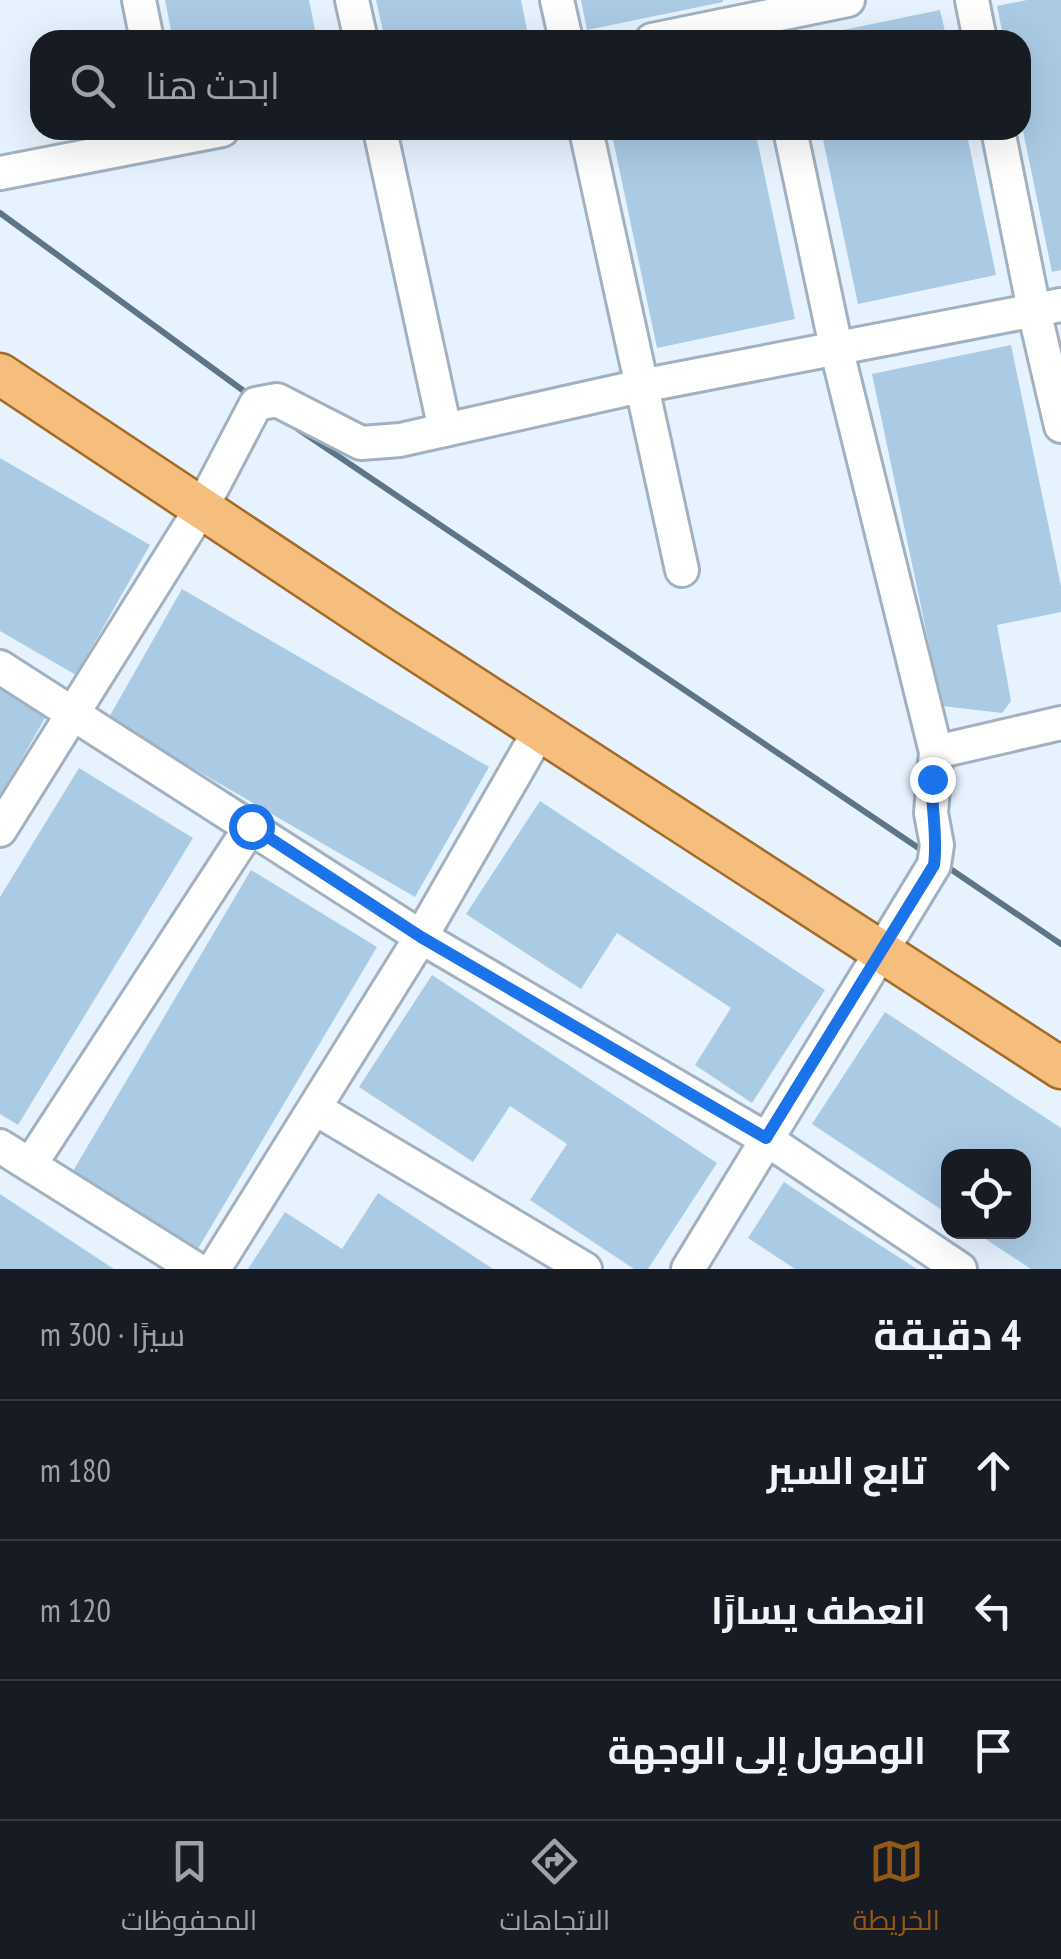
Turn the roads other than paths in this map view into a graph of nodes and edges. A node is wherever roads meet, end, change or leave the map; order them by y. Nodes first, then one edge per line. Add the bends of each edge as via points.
1 (139, 0) edge
2 (352, 0) edge
3 (557, 0) edge
4 (848, 0) edge
5 (972, 0) edge
6 (766, 19) edge
7 (145, 30) edge
8 (359, 30) edge
9 (564, 30) edge
10 (706, 30) edge
11 (978, 30) edge
12 (145, 140) edge
13 (382, 140) edge
14 (588, 140) edge
15 (792, 140) edge
16 (1001, 140) edge
17 (0, 173) edge
18 (1047, 307) edge
19 (836, 347) junction
20 (0, 374) edge
21 (640, 386) junction
22 (1061, 426) edge
23 (444, 430) junction
24 (202, 507) junction
25 (682, 570) dead end
26 (0, 667) edge
27 (75, 714) junction
28 (1061, 724) edge
29 (540, 730) junction
30 (936, 752) junction
31 (251, 826) junction
32 (0, 830) edge
33 (421, 937) junction
34 (884, 951) junction
35 (1061, 1068) edge
36 (316, 1109) junction
37 (766, 1138) junction
38 (0, 1146) edge
39 (30, 1165) junction
40 (196, 1269) edge
41 (214, 1269) edge
42 (585, 1269) edge
43 (688, 1269) edge
44 (960, 1269) edge

1 - 7 street
2 - 8 street
3 - 9 street
4 - 6 street
5 - 11 street
6 - 10 street
12 - 17 street
13 - 23 street
14 - 21 street
15 - 19 street
16 - 18 street
18 - 19 street
18 - 22 street
19 - 21 street
19 - 30 street
20 - 24 main road
21 - 23 street
21 - 25 street
23 - 24 street via 361,443 294,406 262,402 250,412
24 - 27 street
24 - 29 main road
26 - 27 street
27 - 31 street
27 - 32 street
28 - 30 street
29 - 33 street
29 - 34 main road
30 - 34 street via 934,865
31 - 33 street
31 - 39 street
33 - 36 street
33 - 37 street
34 - 35 main road
34 - 37 street
36 - 41 street
36 - 42 street
37 - 43 street
37 - 44 street
38 - 39 street
39 - 40 street

